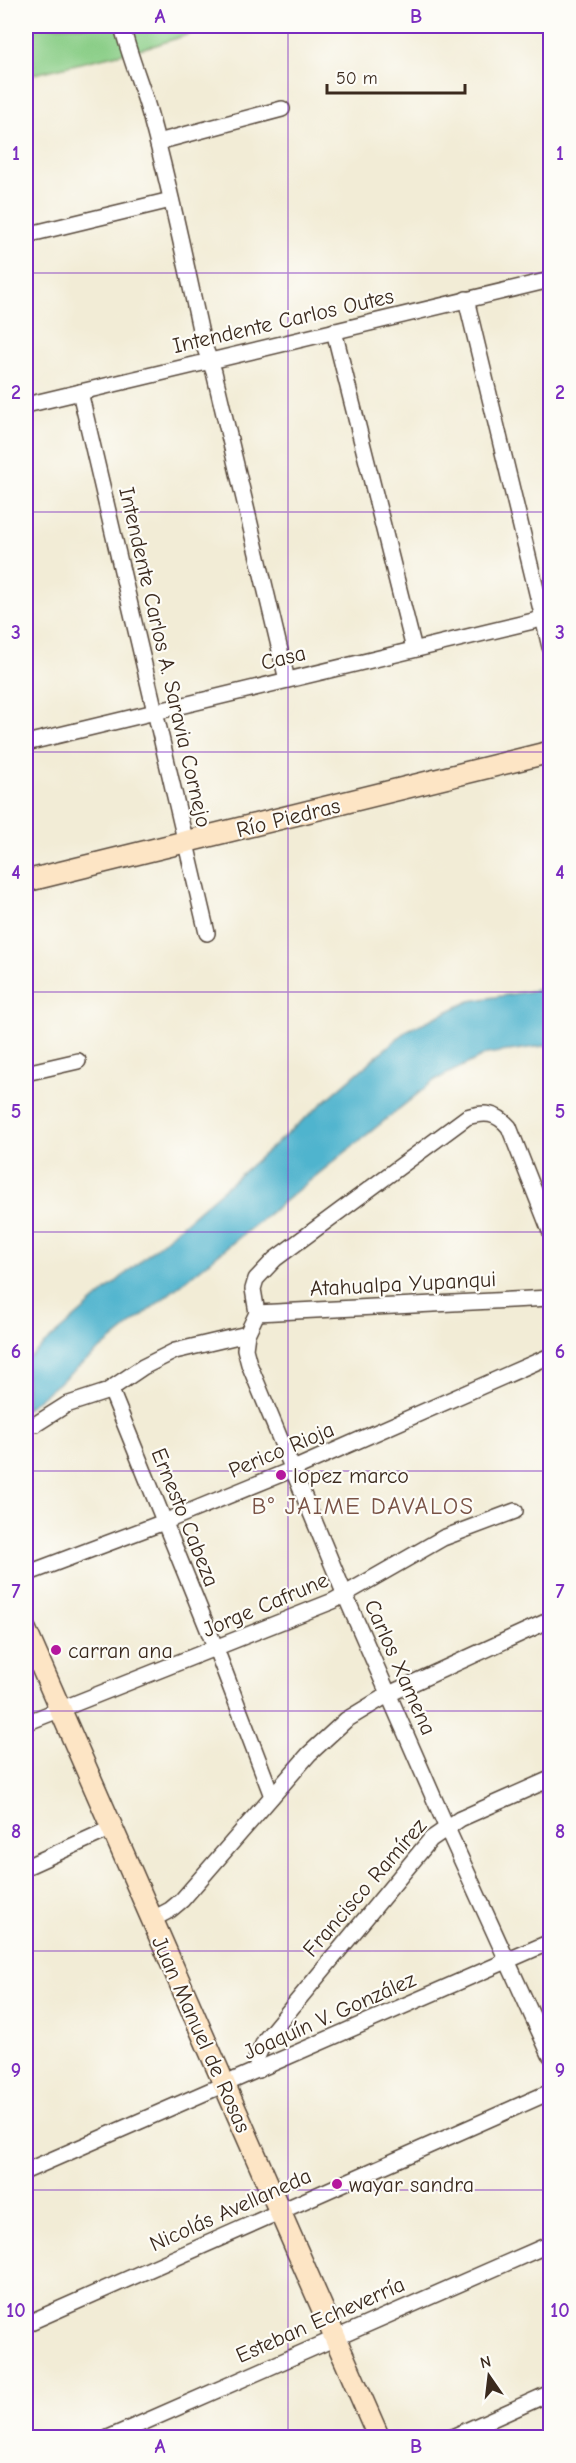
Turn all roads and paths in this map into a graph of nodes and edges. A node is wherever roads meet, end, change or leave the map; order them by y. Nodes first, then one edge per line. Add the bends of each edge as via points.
1 (122, 26) edge
2 (282, 110) dead end
3 (158, 142) junction
4 (171, 200) junction
5 (26, 235) edge
6 (550, 280) edge
7 (466, 299) junction
8 (334, 331) junction
9 (210, 360) junction
10 (80, 392) junction
11 (26, 405) edge
12 (547, 618) edge
13 (550, 647) edge
14 (414, 649) junction
15 (287, 680) junction
16 (156, 712) junction
17 (27, 738) edge
18 (550, 752) edge
19 (188, 843) junction
20 (26, 881) edge
21 (207, 933) dead end
22 (78, 1061) dead end
23 (26, 1073) edge
24 (550, 1231) edge
25 (550, 1298) edge
26 (257, 1313) junction
27 (247, 1334) junction
28 (550, 1356) edge
29 (111, 1390) junction
30 (36, 1424) dead end
31 (291, 1470) junction
32 (515, 1510) dead end
33 (164, 1522) junction
34 (26, 1574) edge
35 (345, 1596) junction
36 (550, 1620) edge
37 (26, 1631) edge
38 (216, 1649) junction
39 (389, 1694) junction
40 (60, 1708) junction
41 (26, 1724) edge
42 (550, 1779) edge
43 (272, 1796) junction
44 (446, 1826) junction
45 (112, 1828) junction
46 (26, 1867) edge
47 (152, 1920) junction
48 (550, 1942) edge
49 (508, 1960) junction
50 (550, 2055) edge
51 (259, 2070) junction
52 (224, 2086) junction
53 (550, 2092) edge
54 (26, 2171) edge
55 (279, 2212) junction
56 (550, 2244) edge
57 (26, 2324) edge
58 (335, 2336) junction
59 (550, 2393) edge
60 (108, 2438) edge
61 (379, 2438) edge
62 (450, 2438) edge

1 - 3 street
2 - 3 street
3 - 4 street
4 - 5 street
4 - 9 street
6 - 7 street, Intendente Carlos Outes
7 - 8 street, Intendente Carlos Outes
7 - 12 street
8 - 9 street, Intendente Carlos Outes
8 - 14 street
9 - 10 street, Intendente Carlos Outes
9 - 15 street
10 - 11 street, Intendente Carlos Outes
10 - 16 street, Intendente Carlos A. Saravia Cornejo
12 - 13 street
12 - 14 street, Casa
14 - 15 street, Casa
15 - 16 street, Casa
16 - 17 street, Casa
16 - 19 street, Intendente Carlos A. Saravia Cornejo
18 - 19 street, Río Piedras
19 - 20 street, Río Piedras
19 - 21 street, Intendente Carlos A. Saravia Cornejo
22 - 23 street
24 - 26 street via 509,1127 493,1114 467,1117 275,1259 256,1280 253,1289
25 - 26 street, Atahualpa Yupanqui
26 - 27 street, Carlos Xamena
27 - 29 street via 175,1352 143,1367
27 - 31 street, Carlos Xamena via 249,1364
28 - 31 street, Perico Rioja
29 - 30 street via 66,1405
29 - 33 street, Ernesto Cabeza
31 - 33 street, Perico Rioja
31 - 35 street, Carlos Xamena
32 - 35 street, Jorge Cafrune via 443,1538
33 - 34 street, Perico Rioja
33 - 38 street, Ernesto Cabeza
35 - 38 street, Jorge Cafrune
35 - 39 street, Carlos Xamena
36 - 39 street
37 - 40 street, Juan Manuel de Rosas
38 - 40 street, Jorge Cafrune
38 - 43 street, Ernesto Cabeza
39 - 43 street via 346,1720
39 - 44 street, Carlos Xamena
40 - 41 street, Jorge Cafrune
40 - 45 street, Juan Manuel de Rosas
42 - 44 street, Francisco Ramírez
43 - 47 street via 182,1900
44 - 49 street, Carlos Xamena
44 - 51 street, Francisco Ramírez via 420,1849 266,2040 256,2059
45 - 46 street
45 - 47 street, Juan Manuel de Rosas
47 - 52 street, Juan Manuel de Rosas
48 - 49 street, Joaquín V. González
49 - 50 street, Carlos Xamena
49 - 51 street, Joaquín V. González
51 - 52 street, Joaquín V. González
52 - 54 street, Joaquín V. González
52 - 55 street, Juan Manuel de Rosas
53 - 55 street, Nicolás Avellaneda
55 - 57 street, Nicolás Avellaneda
55 - 58 street, Juan Manuel de Rosas
56 - 58 street, Esteban Echeverría
58 - 60 street, Esteban Echeverría
58 - 61 street, Juan Manuel de Rosas
59 - 62 street

